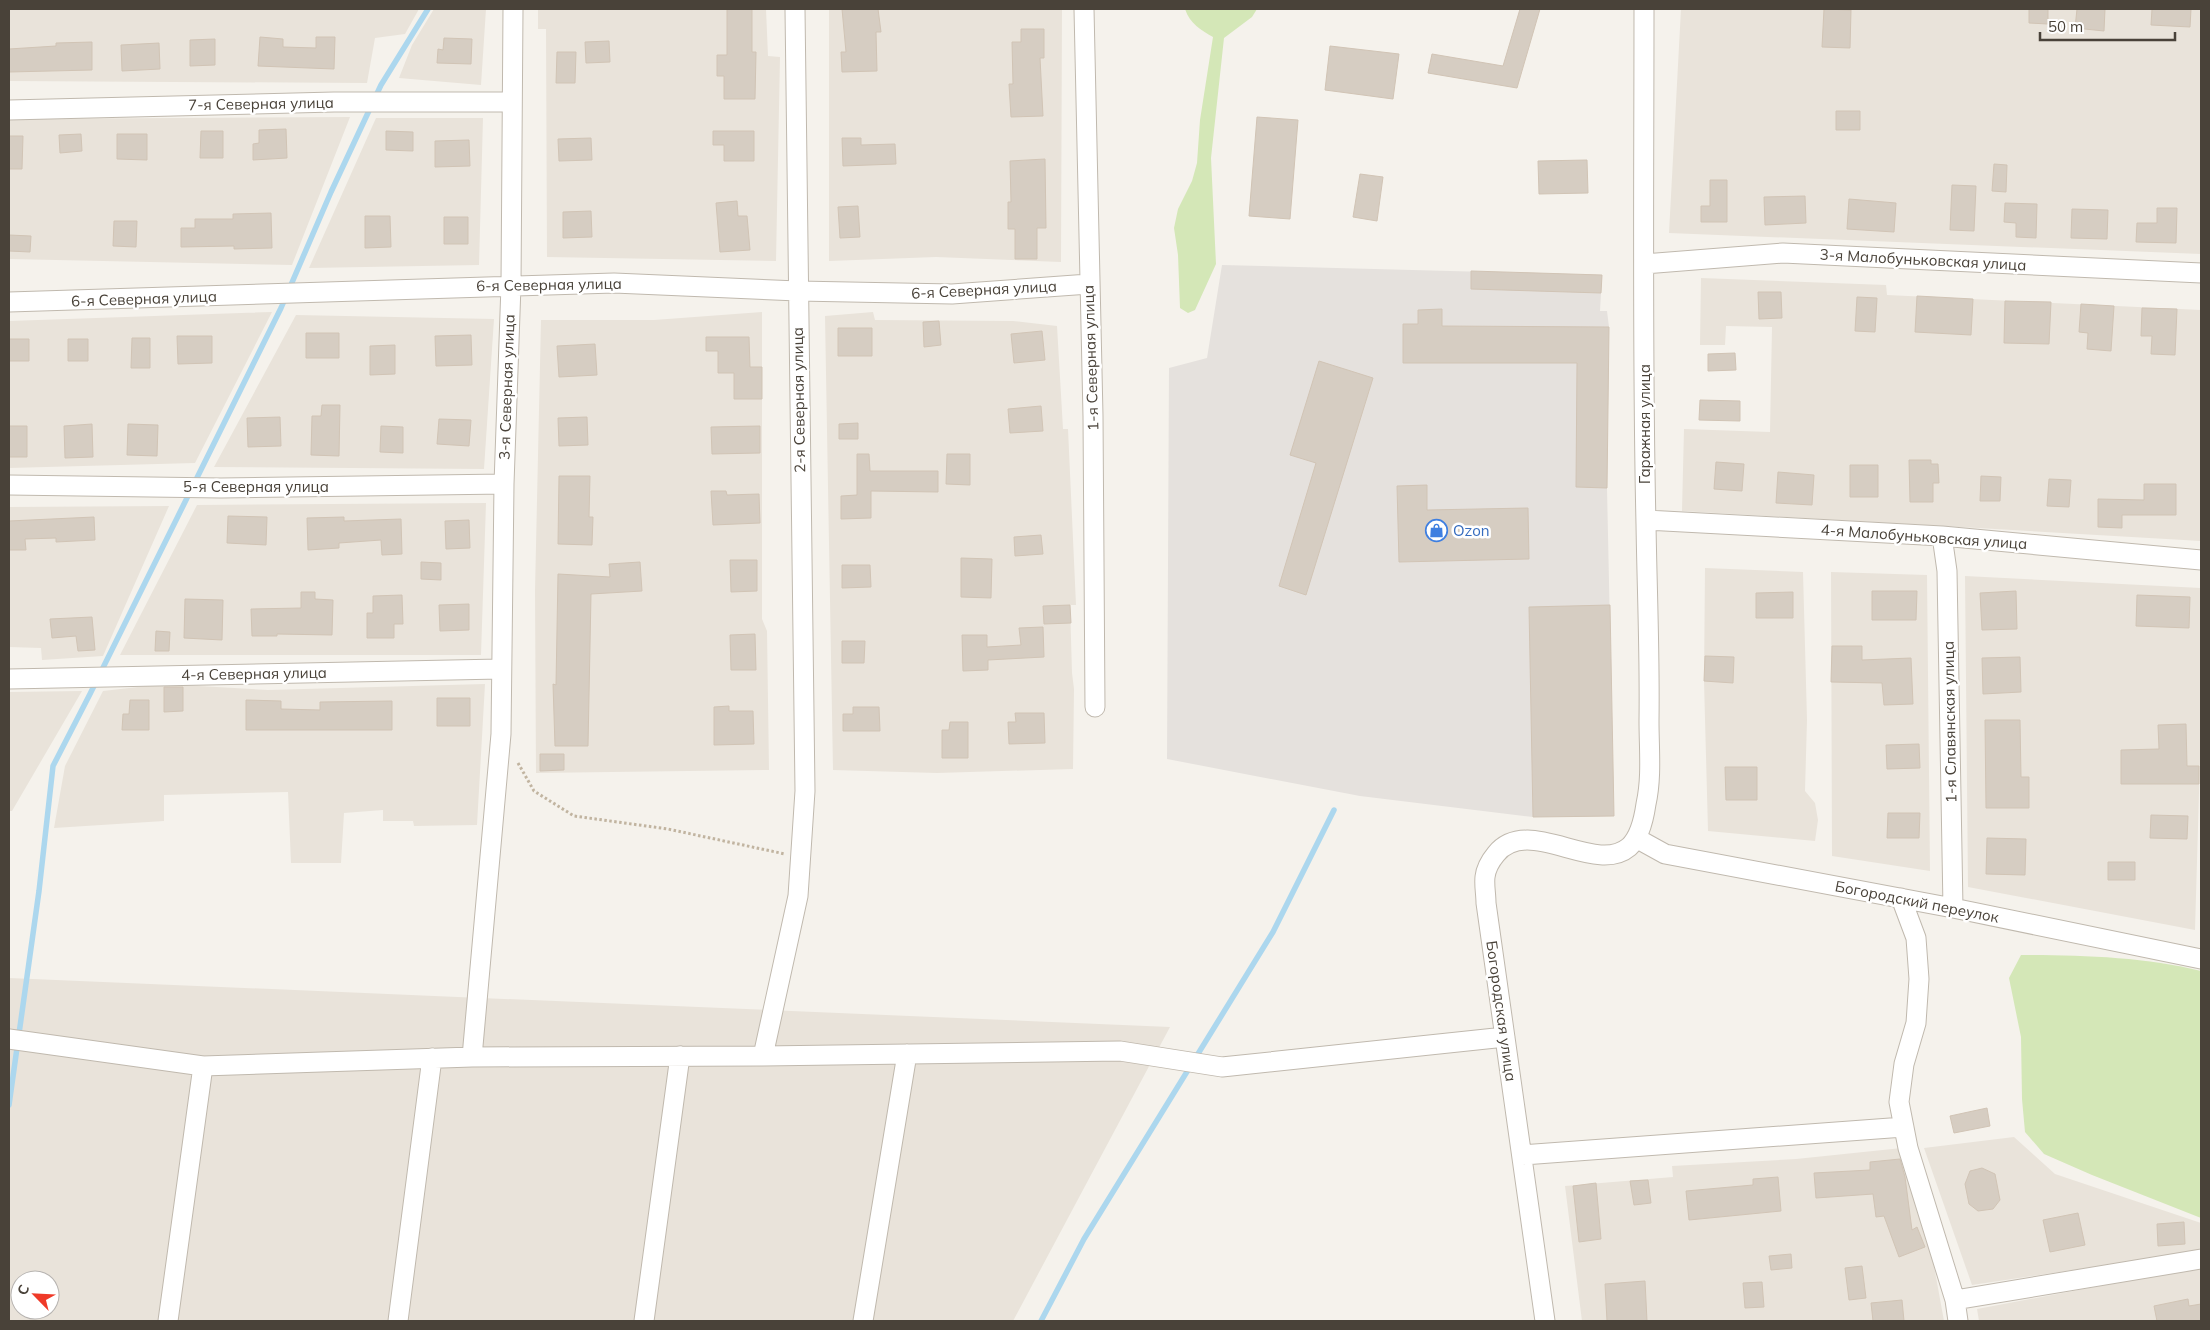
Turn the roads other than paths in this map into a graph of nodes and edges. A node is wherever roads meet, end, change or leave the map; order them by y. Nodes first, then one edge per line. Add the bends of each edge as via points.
1 (513, 9) edge
2 (796, 9) edge
3 (1084, 9) edge
4 (1644, 9) edge
5 (512, 102) junction
6 (9, 110) edge
7 (1644, 264) junction
8 (2201, 273) edge
9 (1089, 284) junction
10 (511, 285) junction
11 (798, 291) junction
12 (9, 302) edge
13 (504, 484) junction
14 (9, 485) edge
15 (1646, 520) junction
16 (1942, 536) junction
17 (2201, 560) edge
18 (500, 669) junction
19 (9, 679) edge
20 (1095, 707) dead end
21 (1636, 838) junction
22 (1901, 898) junction
23 (1954, 908) junction
24 (2201, 958) edge
25 (1505, 1038) junction
26 (9, 1039) edge
27 (907, 1054) junction
28 (680, 1056) junction
29 (763, 1056) junction
30 (472, 1057) junction
31 (432, 1058) junction
32 (203, 1066) junction
33 (1904, 1127) junction
34 (1522, 1155) junction
35 (2201, 1259) edge
36 (1955, 1300) junction
37 (168, 1321) edge
38 (398, 1321) edge
39 (644, 1321) edge
40 (864, 1321) edge
41 (1545, 1321) edge
42 (1958, 1321) edge

1 - 5 street, 3-я Северная улица
2 - 11 street, 2-я Северная улица
3 - 9 street, 1-я Северная улица
4 - 7 street, Гаражная улица
5 - 6 street, 7-я Северная улица via 334,102
5 - 10 street, 3-я Северная улица
7 - 8 street, 3-я Малобуньковская улица via 1783,253
7 - 15 street, Гаражная улица
9 - 11 street, 6-я Северная улица via 952,294
9 - 20 street, 1-я Северная улица via 1094,416
10 - 11 street, 6-я Северная улица via 614,283
10 - 12 street, 6-я Северная улица
10 - 13 street, 3-я Северная улица
11 - 29 street, 2-я Северная улица via 805,791 798,896
13 - 14 street, 5-я Северная улица via 221,488
13 - 18 street, 3-я Северная улица
15 - 16 street, 4-я Малобуньковская улица
15 - 21 street, Гаражная улица via 1649,781 1647,803
16 - 17 street, 4-я Малобуньковская улица
16 - 23 street, 1-я Славянская улица via 1947,571
18 - 19 street, 4-я Северная улица
18 - 30 street, 3-я Северная улица via 501,734
21 - 22 street, Богородский переулок via 1665,854
21 - 25 street, Богородская улица via 1628,848 1613,854 1594,854 1527,840 1515,841 1506,844 1488,864 1486,903
22 - 23 street, Богородский переулок
22 - 33 street via 1916,938 1919,979 1916,1023 1904,1064 1899,1102
23 - 24 street, Богородский переулок
25 - 27 street via 1222,1067 1120,1051
25 - 34 street, Богородская улица
26 - 32 street
27 - 29 street
27 - 40 street
28 - 29 street
28 - 30 street
28 - 39 street
30 - 31 street
31 - 32 street
31 - 38 street
32 - 37 street
33 - 34 street
33 - 36 street
34 - 41 street, Богородская улица
35 - 36 street
36 - 42 street

